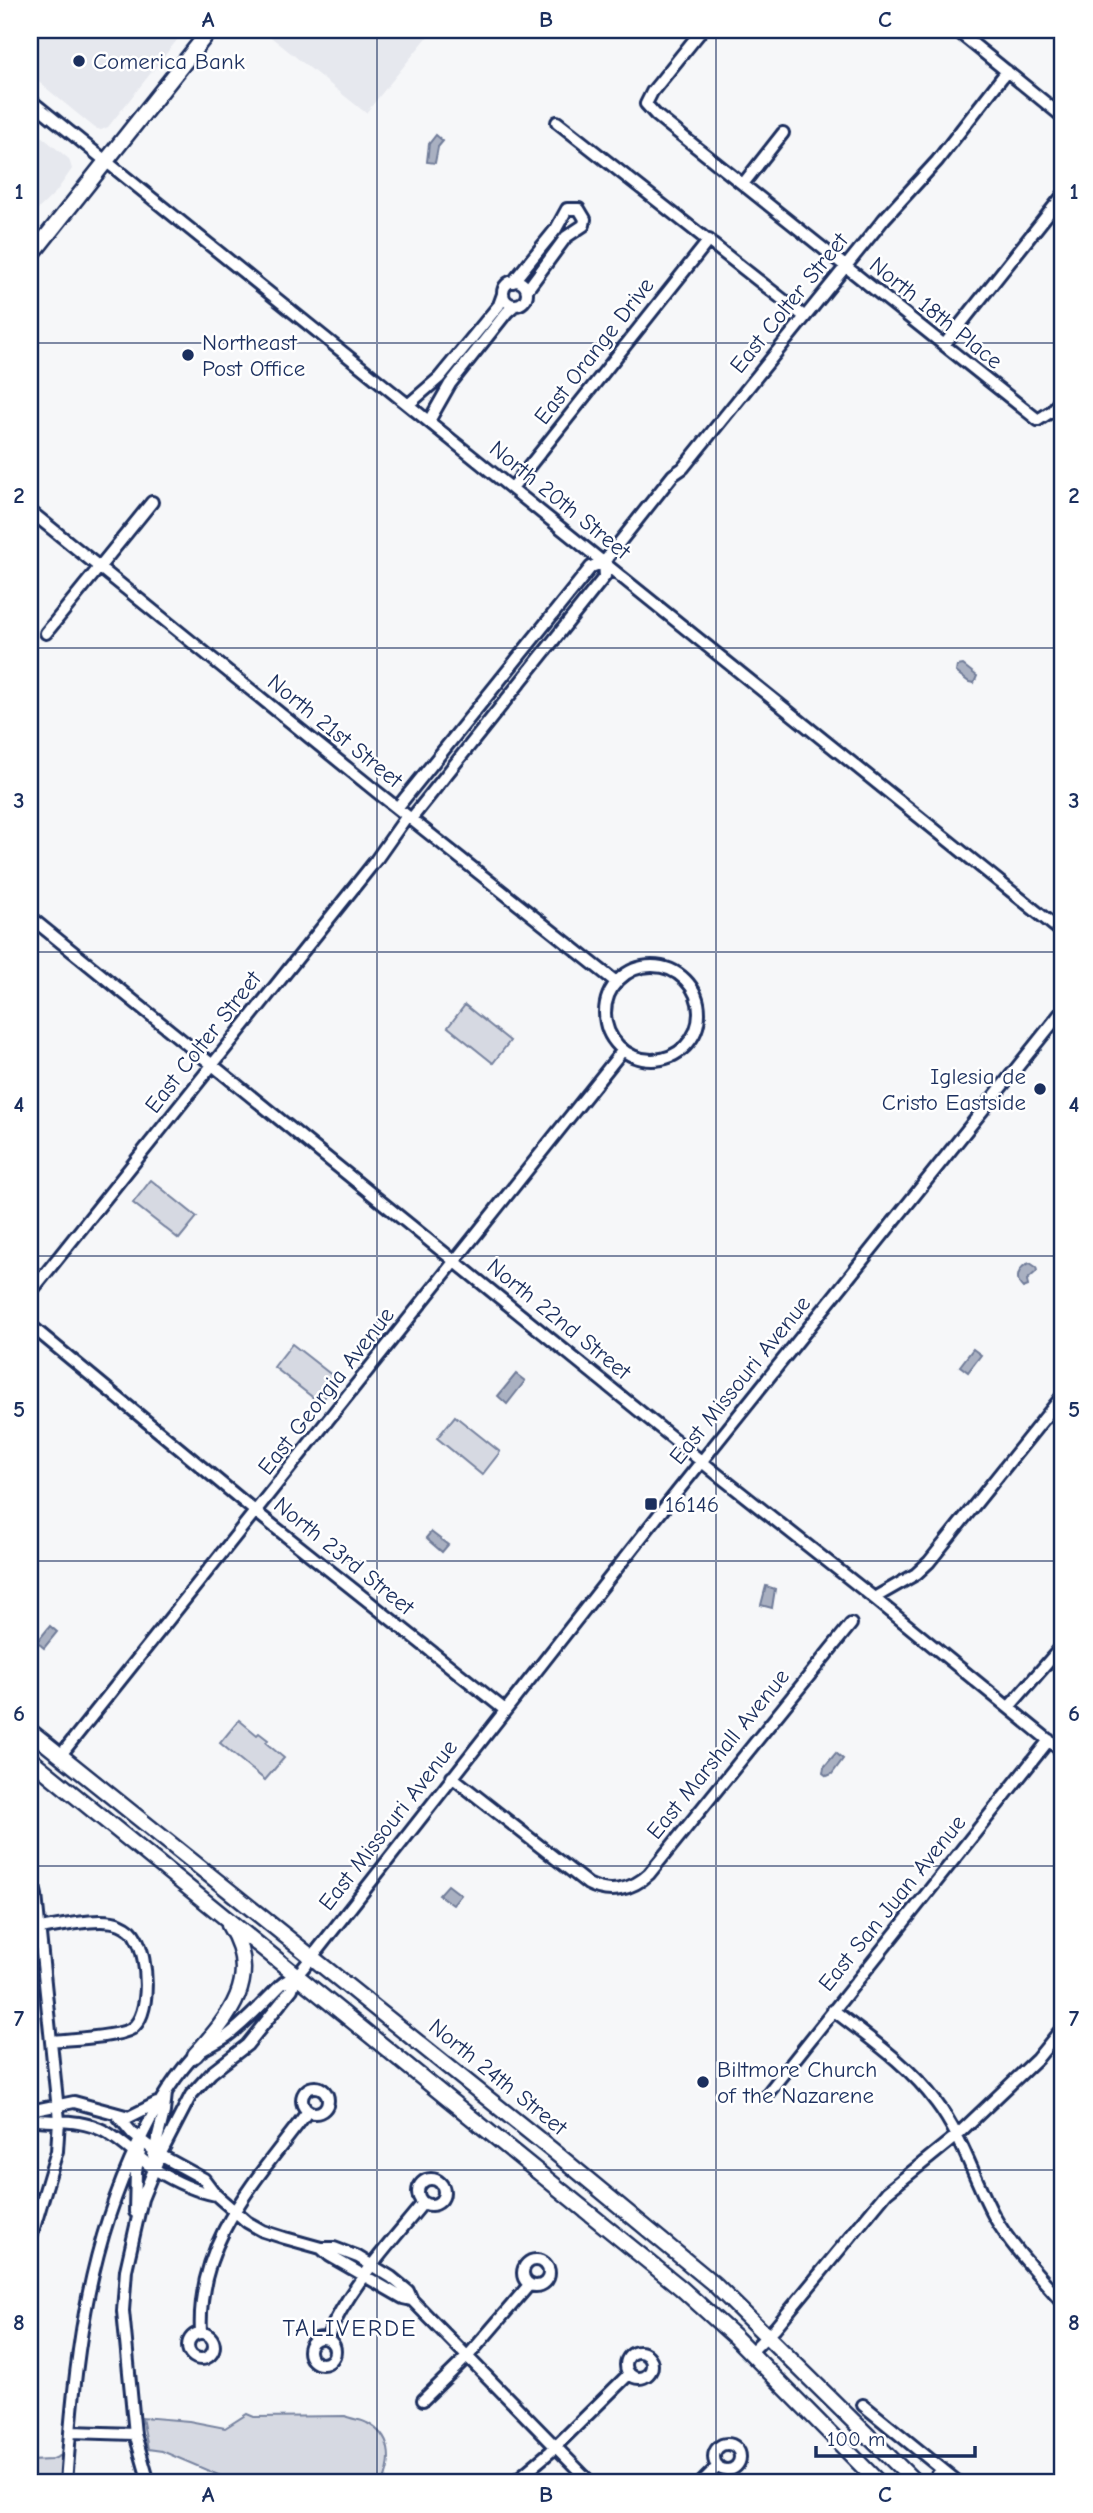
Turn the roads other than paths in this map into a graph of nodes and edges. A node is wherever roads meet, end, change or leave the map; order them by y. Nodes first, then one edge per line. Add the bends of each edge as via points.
1 (210, 30) edge
2 (702, 30) edge
3 (956, 30) edge
4 (1007, 71) junction
5 (30, 100) edge
6 (1063, 117) edge
7 (557, 122) dead end
8 (783, 133) dead end
9 (106, 161) junction
10 (743, 184) junction
11 (1063, 195) edge
12 (709, 240) junction
13 (30, 257) edge
14 (846, 267) junction
15 (513, 282) junction
16 (527, 290) junction
17 (503, 294) junction
18 (515, 305) junction
19 (805, 317) junction
20 (944, 345) junction
21 (1063, 397) edge
22 (409, 404) junction
23 (429, 421) junction
24 (513, 488) junction
25 (152, 502) dead end
26 (30, 511) edge
27 (604, 562) junction
28 (99, 568) junction
29 (46, 633) dead end
30 (397, 808) junction
31 (409, 818) junction
32 (30, 917) edge
33 (1063, 933) edge
34 (616, 982) junction
35 (1063, 1010) edge
36 (623, 1050) junction
37 (211, 1065) junction
38 (456, 1261) junction
39 (30, 1293) edge
40 (30, 1325) edge
41 (1063, 1395) edge
42 (702, 1462) junction
43 (257, 1512) junction
44 (874, 1598) junction
45 (851, 1624) dead end
46 (1063, 1645) edge
47 (1009, 1707) junction
48 (505, 1710) junction
49 (30, 1731) edge
50 (1049, 1740) junction
51 (1063, 1752) edge
52 (60, 1756) junction
53 (30, 1759) edge
54 (452, 1776) junction
55 (30, 1869) edge
56 (225, 1918) junction
57 (40, 1929) junction
58 (312, 1957) junction
59 (296, 1976) junction
60 (833, 2010) junction
61 (1063, 2027) edge
62 (52, 2041) junction
63 (195, 2055) junction
64 (173, 2080) junction
65 (166, 2091) junction
66 (768, 2093) dead end
67 (191, 2095) junction
68 (159, 2102) junction
69 (58, 2104) junction
70 (30, 2111) edge
71 (307, 2111) dead end
72 (117, 2115) junction
73 (30, 2119) edge
74 (59, 2120) junction
75 (956, 2136) junction
76 (140, 2139) junction
77 (157, 2152) junction
78 (137, 2154) junction
79 (568, 2162) junction
80 (155, 2169) junction
81 (551, 2182) junction
82 (216, 2196) junction
83 (423, 2203) dead end
84 (234, 2212) junction
85 (134, 2232) junction
86 (30, 2241) edge
87 (321, 2248) junction
88 (373, 2264) junction
89 (365, 2274) junction
90 (529, 2285) dead end
91 (412, 2300) junction
92 (1063, 2304) edge
93 (201, 2333) dead end
94 (768, 2335) junction
95 (327, 2338) dead end
96 (750, 2353) junction
97 (468, 2356) junction
98 (629, 2374) dead end
99 (423, 2400) dead end
100 (863, 2405) dead end
101 (71, 2432) junction
102 (135, 2434) junction
103 (555, 2446) junction
104 (718, 2466) dead end
105 (942, 2469) junction
106 (66, 2483) edge
107 (149, 2483) edge
108 (513, 2483) edge
109 (591, 2483) edge
110 (701, 2483) edge
111 (879, 2483) edge
112 (916, 2483) edge
113 (931, 2483) edge
114 (959, 2483) edge

1 - 9 main road
2 - 10 street, North 18th Place via 646,104
3 - 4 street
4 - 6 street
4 - 14 street, East Colter Street
5 - 9 street, North 20th Street
7 - 12 street
8 - 10 street
9 - 13 main road
9 - 22 street, North 20th Street
10 - 14 street, North 18th Place
11 - 20 street
12 - 19 street
12 - 24 street, East Orange Drive
14 - 19 street, East Colter Street
14 - 20 street, North 18th Place
15 - 16 street
15 - 16 street via 567,209 579,209 584,225 566,237
15 - 17 street via 505,286
16 - 18 street via 524,300
17 - 18 street
17 - 22 street via 439,378
18 - 23 street via 450,384
19 - 27 street, East Colter Street
20 - 21 street, North 18th Place via 1038,420
22 - 23 street, North 20th Street
23 - 24 street, North 20th Street
24 - 27 street, North 20th Street
25 - 28 street
26 - 28 street, North 21st Street
27 - 30 street, East Colter Street via 591,567
27 - 31 street, East Colter Street via 604,576
27 - 33 street, North 20th Street
28 - 29 street
28 - 30 street, North 21st Street
30 - 31 street, North 21st Street
31 - 34 street, North 21st Street
31 - 37 street, East Colter Street
32 - 37 street, North 22nd Street
34 - 36 street via 607,1002 606,1025
34 - 36 street via 636,969 659,965 687,980 700,1008 692,1038 668,1058 637,1058
35 - 42 street, East Missouri Avenue
36 - 38 street, East Georgia Avenue
37 - 38 street, North 22nd Street
37 - 39 street, East Colter Street
38 - 42 street, North 22nd Street
38 - 43 street, East Georgia Avenue
40 - 43 street, North 23rd Street
41 - 44 street via 929,1562
42 - 44 street, North 22nd Street
42 - 48 street, East Missouri Avenue
43 - 48 street, North 23rd Street
43 - 52 street, East Georgia Avenue
44 - 47 street, North 22nd Street
45 - 54 street, East Marshall Avenue via 638,1884 606,1891 581,1880
46 - 47 street
47 - 50 street, North 22nd Street
48 - 54 street, East Missouri Avenue
49 - 52 main road, North 24th Street
50 - 51 street, North 22nd Street
50 - 60 street, East San Juan Avenue
52 - 58 main road, North 24th Street
53 - 56 main road
54 - 58 street, East Missouri Avenue
55 - 57 street
56 - 59 main road
56 - 63 main road via 241,1952 243,1977 236,2004
57 - 62 street
57 - 62 street via 118,1923 138,1940 142,1957 145,2008 135,2026 120,2033
58 - 59 street, East Missouri Avenue
58 - 79 main road, North 24th Street
59 - 63 street via 243,2023
59 - 67 street via 292,1989 247,2045
59 - 81 main road
60 - 66 street, East San Juan Avenue
60 - 75 street via 916,2079
61 - 75 street via 1037,2059
62 - 69 street
63 - 64 street
64 - 65 street
64 - 67 street
65 - 68 street
65 - 77 street
67 - 77 street
68 - 72 street via 129,2117
68 - 76 street
69 - 70 street
69 - 72 street via 74,2102
69 - 74 street
71 - 84 street
72 - 76 street
73 - 74 street
74 - 78 street via 104,2132
74 - 86 street via 57,2151
75 - 92 street via 1005,2234 1057,2287
75 - 94 street via 887,2192
76 - 77 street
76 - 78 street
77 - 80 street
77 - 82 street via 197,2173
78 - 80 street
78 - 85 street
78 - 101 street via 104,2226 85,2306
79 - 81 main road
79 - 94 main road, North 24th Street via 723,2291
80 - 82 street
80 - 85 street
81 - 96 main road via 681,2288
82 - 84 street
83 - 88 street
84 - 87 street via 264,2231
84 - 93 street via 203,2281
85 - 102 street via 123,2311
87 - 88 street via 334,2248
87 - 89 street
88 - 89 street
88 - 91 street via 408,2291
89 - 91 street
89 - 95 street via 339,2310
90 - 97 street
91 - 97 street
94 - 96 street
94 - 112 main road, North 24th Street
96 - 111 main road
97 - 99 street
97 - 103 street
98 - 103 street
100 - 105 street
101 - 102 street
101 - 106 street
102 - 107 street
103 - 108 street
103 - 109 street
104 - 110 street
105 - 113 street
105 - 114 street

